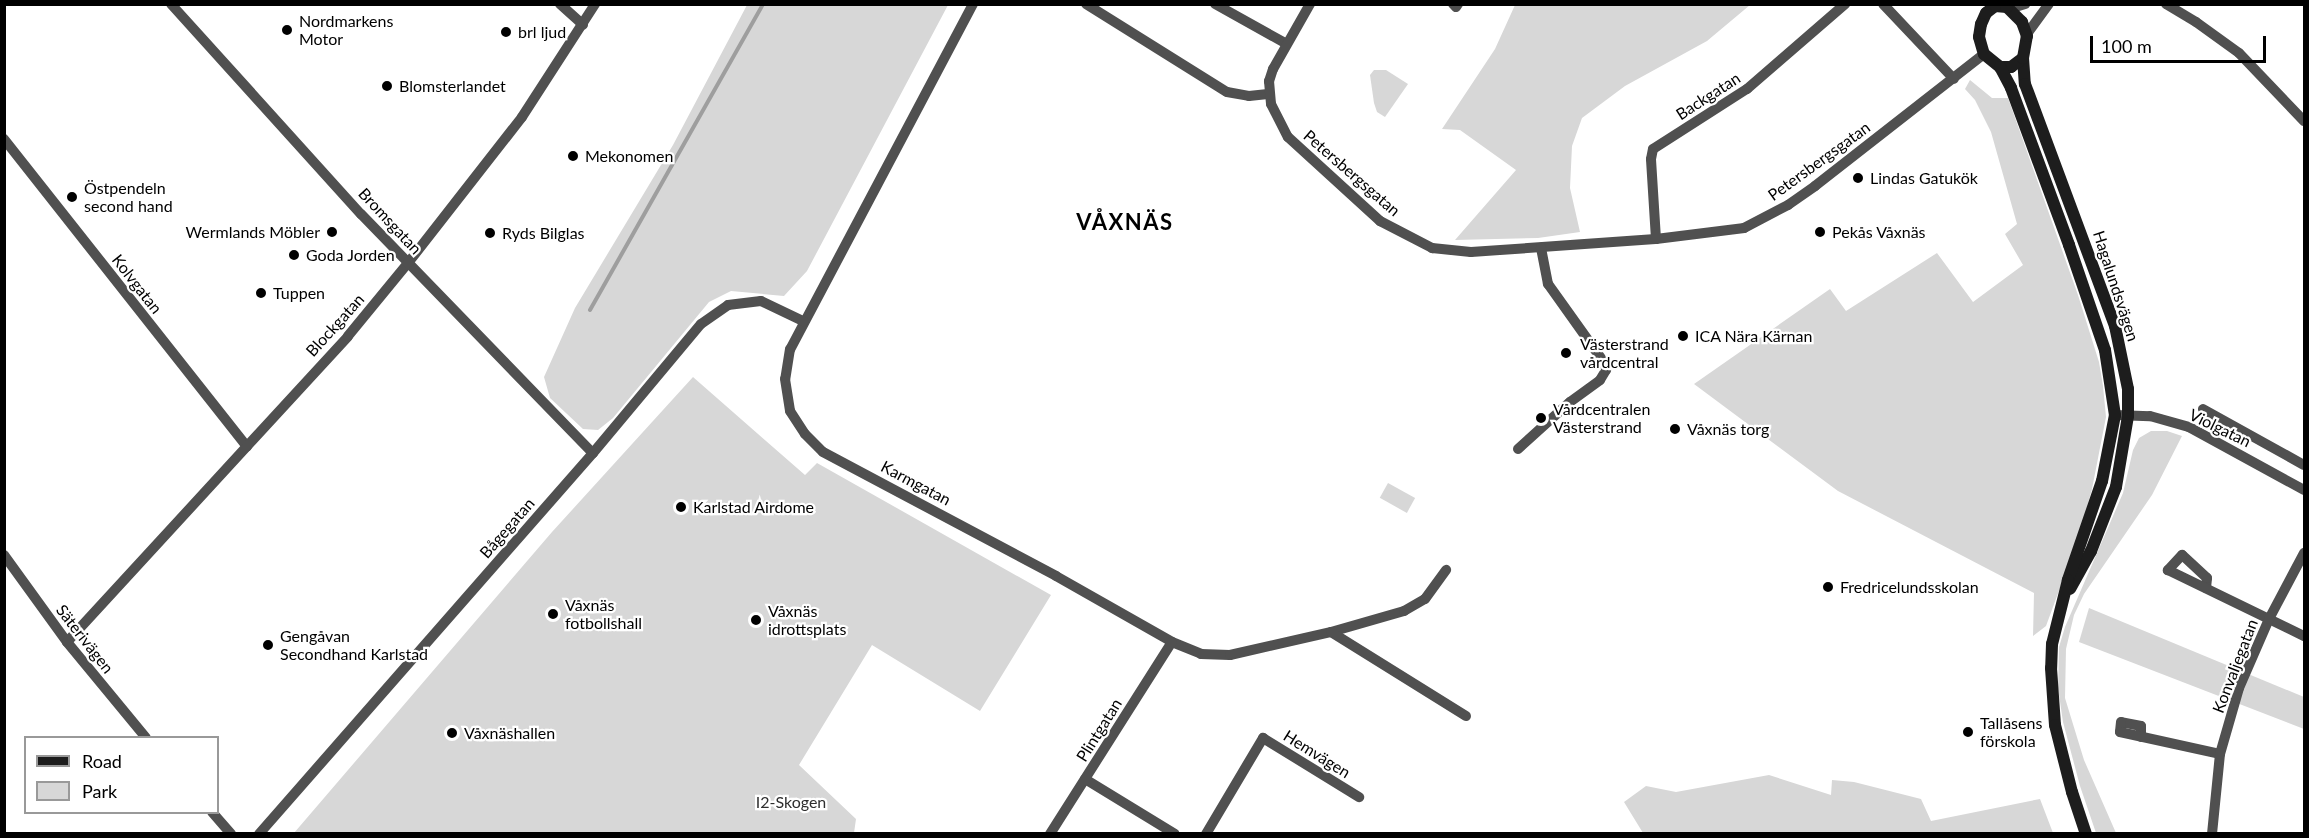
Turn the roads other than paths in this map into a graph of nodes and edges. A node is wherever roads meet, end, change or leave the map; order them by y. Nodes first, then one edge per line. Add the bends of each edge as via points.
1 (171, 4) edge
2 (560, 4) edge
3 (595, 4) edge
4 (973, 4) edge
5 (1086, 4) edge
6 (1215, 4) edge
7 (1310, 4) edge
8 (1453, 4) edge
9 (1458, 4) edge
10 (1845, 4) edge
11 (1883, 4) edge
12 (2025, 4) edge
13 (2049, 4) edge
14 (2166, 4) edge
15 (2008, 6) edge
16 (1985, 8) edge
17 (583, 25) junction
18 (2027, 34) junction
19 (1287, 44) junction
20 (1984, 54) junction
21 (2023, 58) junction
22 (2000, 67) junction
23 (1954, 79) junction
24 (1268, 94) junction
25 (2304, 121) edge
26 (4, 139) edge
27 (1656, 239) junction
28 (1541, 248) junction
29 (408, 263) junction
30 (803, 321) junction
31 (2203, 409) dead end
32 (2115, 415) junction
33 (2128, 416) junction
34 (247, 447) junction
35 (1518, 449) dead end
36 (592, 453) junction
37 (2304, 465) edge
38 (2304, 490) edge
39 (2304, 553) edge
40 (4, 555) edge
41 (1446, 570) dead end
42 (2206, 588) dead end
43 (2067, 592) junction
44 (2269, 619) junction
45 (1331, 632) junction
46 (2304, 636) edge
47 (67, 642) junction
48 (1172, 642) junction
49 (1467, 716) dead end
50 (144, 736) edge
51 (2141, 737) dead end
52 (2220, 753) junction
53 (1085, 779) junction
54 (1359, 797) dead end
55 (213, 814) edge
56 (231, 834) edge
57 (259, 834) edge
58 (1050, 834) edge
59 (1175, 834) edge
60 (1206, 834) edge
61 (2086, 834) edge
62 (2212, 834) edge

1 - 29 street, Bromsgatan
2 - 17 street
3 - 17 street, Blockgatan
4 - 30 street, Karmgatan
5 - 24 street via 1227,92
6 - 19 street
7 - 19 street
8 - 9 street
10 - 27 street, Backgatan via 1747,89 1653,149
11 - 23 street
12 - 15 street
13 - 18 street
14 - 25 street via 2239,53
15 - 16 street
15 - 18 street
16 - 20 street via 1979,37
17 - 29 street, Blockgatan via 522,117
18 - 21 street
19 - 24 street via 1273,69
20 - 22 street
20 - 23 street, Petersbergsgatan
21 - 22 street via 2011,67
21 - 33 street, Hagalundsvägen via 2025,84 2115,326 2128,389
22 - 32 street, Hagalundsvägen via 2096,321 2105,350
23 - 27 street, Petersbergsgatan via 1788,205 1743,228
24 - 28 street, Petersbergsgatan via 1288,137 1380,221 1432,248 1471,252
26 - 34 street, Kolvgatan
27 - 28 street, Petersbergsgatan
28 - 35 street via 1548,284 1603,361 1605,370 1600,380
29 - 34 street, Blockgatan
29 - 36 street, Bromsgatan
30 - 36 street, Bågegatan via 761,301 728,305 701,324
30 - 48 street, Karmgatan via 790,349 785,379 790,411 823,452
31 - 37 street, Violgatan
32 - 33 street, Violgatan
32 - 43 street, Hagalundsvägen via 2102,481
33 - 38 street, Violgatan via 2151,416 2189,427
33 - 43 street, Hagalundsvägen via 2116,487 2091,551
34 - 47 street, Blockgatan
36 - 57 street, Bågegatan
39 - 44 street, Konvaljegatan
40 - 47 street, Säterivägen
41 - 45 street, Karmgatan via 1417,606
42 - 44 street
43 - 61 street, Hagalundsvägen via 2056,621 2051,668 2058,736
44 - 46 street
44 - 52 street, Konvaljegatan via 2239,688
45 - 48 street, Karmgatan via 1230,655 1201,654
45 - 49 street
47 - 50 street, Säterivägen
48 - 53 street, Plintgatan
51 - 52 street
52 - 62 street, Konvaljegatan
53 - 58 street, Plintgatan
53 - 59 street
54 - 60 street, Hemvägen via 1263,738
55 - 56 street

